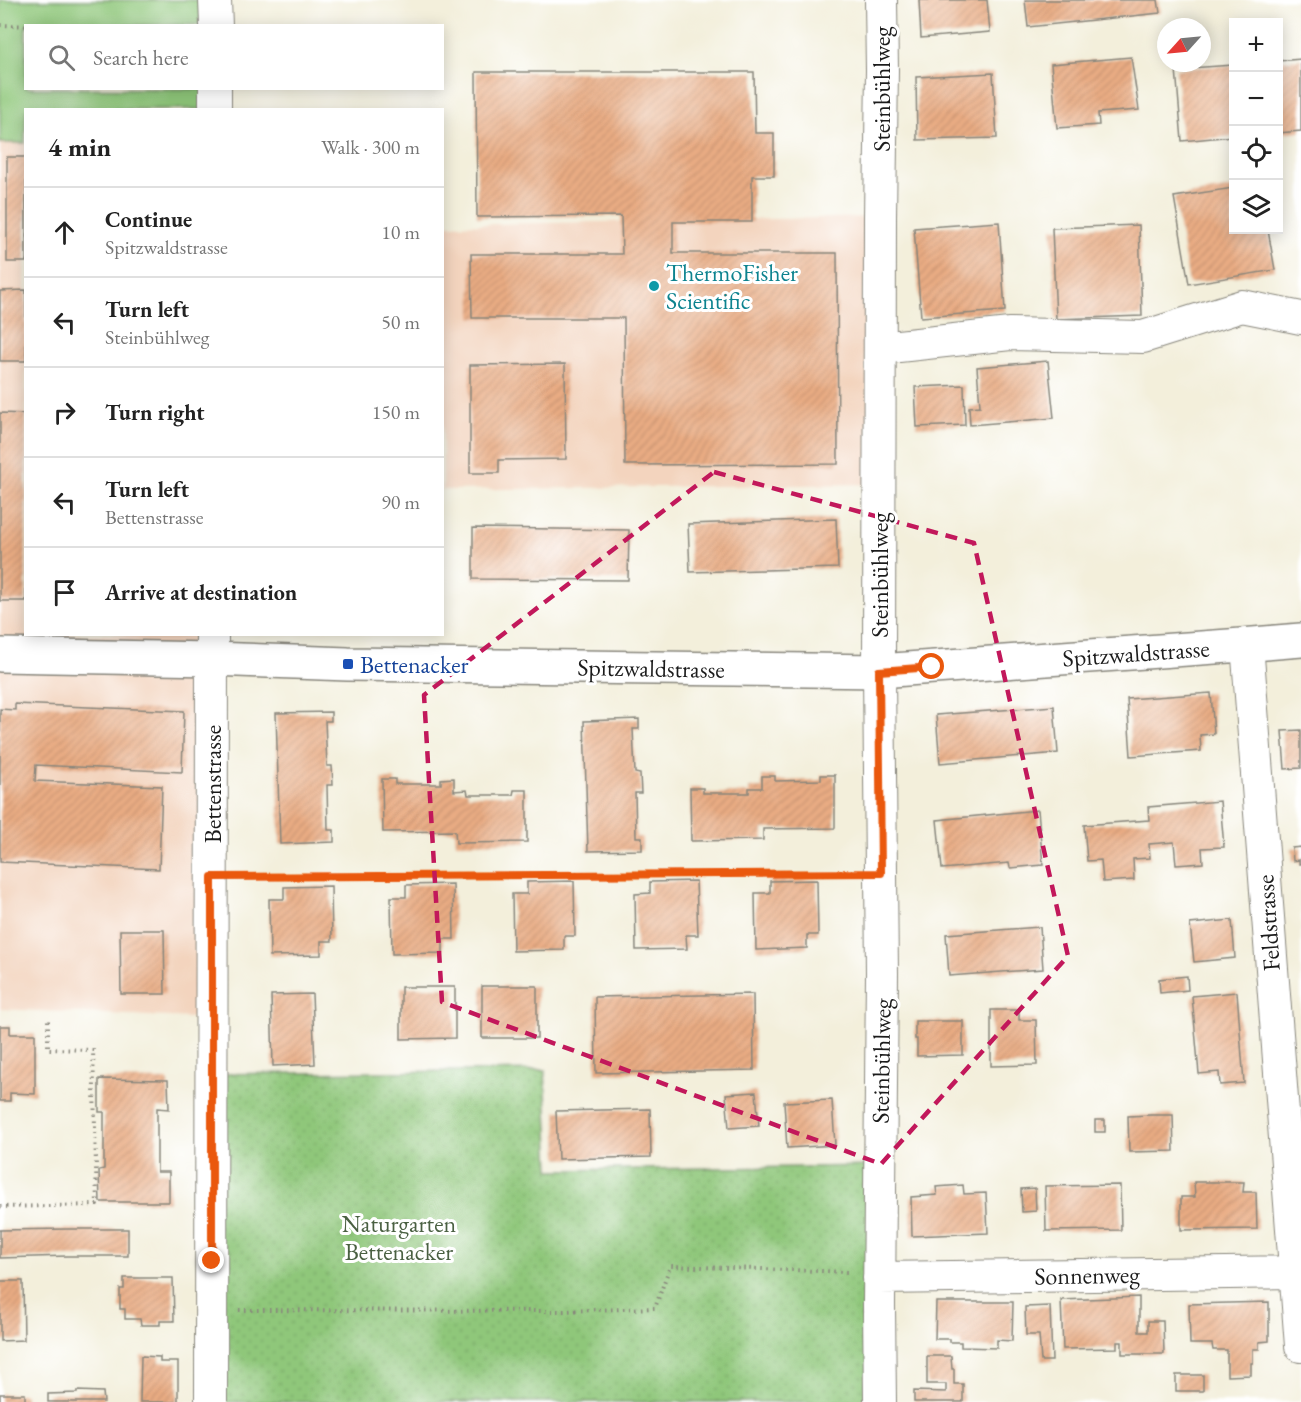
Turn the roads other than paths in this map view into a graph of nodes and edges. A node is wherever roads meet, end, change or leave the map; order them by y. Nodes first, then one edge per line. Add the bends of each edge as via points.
1 (215, 0) edge
2 (881, 0) edge
3 (216, 24) edge
4 (215, 90) edge
5 (215, 108) edge
6 (1301, 318) edge
7 (880, 348) junction
8 (1301, 640) edge
9 (1247, 644) junction
10 (212, 646) edge
11 (0, 655) edge
12 (879, 671) junction
13 (1295, 1272) junction
14 (879, 1276) junction
15 (1301, 1346) edge
16 (211, 1402) edge
17 (880, 1402) edge

1 - 3 street
2 - 7 street, Steinbühlweg
4 - 5 street
6 - 7 street via 1242,306 1143,337 1010,334
7 - 12 street, Steinbühlweg
8 - 9 street, Spitzwaldstrasse
9 - 12 street, Spitzwaldstrasse
9 - 13 street, Feldstrasse
10 - 11 street, Spitzwaldstrasse
10 - 12 street, Spitzwaldstrasse via 348,663
10 - 16 street, Bettenstrasse
12 - 14 street, Steinbühlweg
13 - 14 street, Sonnenweg
13 - 15 street, Feldstrasse
14 - 17 street, Steinbühlweg

